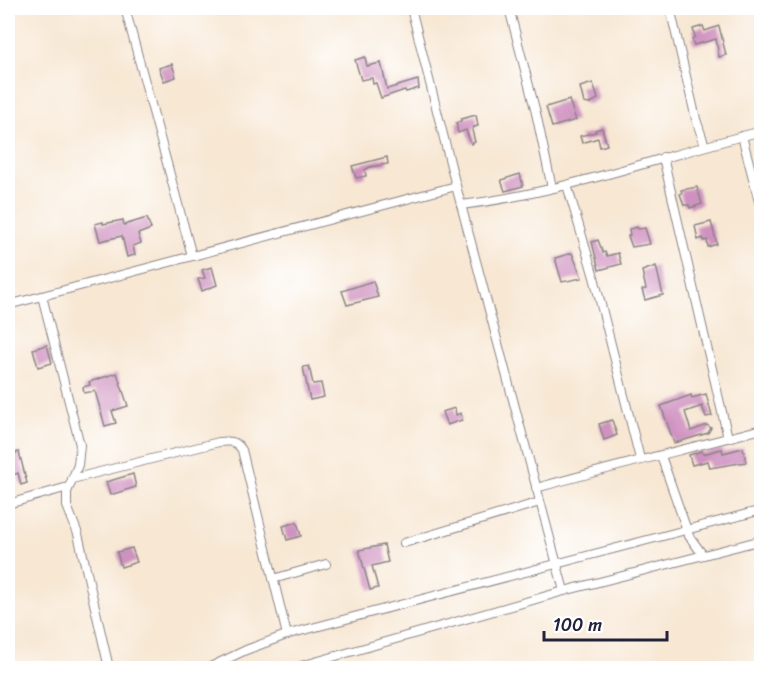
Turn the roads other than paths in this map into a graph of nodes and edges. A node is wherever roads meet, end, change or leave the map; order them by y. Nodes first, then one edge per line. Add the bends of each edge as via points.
1 (125, 8) edge
2 (411, 8) edge
3 (508, 8) edge
4 (670, 8) edge
5 (762, 131) edge
6 (742, 136) junction
7 (705, 146) junction
8 (663, 157) junction
9 (567, 185) junction
10 (456, 186) junction
11 (552, 188) junction
12 (461, 206) junction
13 (762, 213) edge
14 (192, 256) junction
15 (42, 296) junction
16 (8, 305) edge
17 (762, 429) edge
18 (728, 438) junction
19 (661, 456) junction
20 (640, 459) junction
21 (70, 483) junction
22 (536, 488) junction
23 (540, 502) junction
24 (8, 504) edge
25 (762, 510) edge
26 (686, 529) junction
27 (762, 540) edge
28 (404, 543) dead end
29 (703, 555) junction
30 (326, 564) dead end
31 (558, 565) junction
32 (273, 579) junction
33 (564, 591) junction
34 (286, 635) junction
35 (109, 669) edge
36 (208, 669) edge
37 (294, 669) edge

1 - 14 street
2 - 10 street
3 - 11 street
4 - 7 street
5 - 6 street
6 - 7 street
6 - 13 street
7 - 8 street
8 - 9 street
8 - 18 street
9 - 11 street
9 - 20 street
10 - 12 street
10 - 14 street
11 - 12 street
12 - 22 street
14 - 15 street
15 - 16 street
15 - 21 street via 80,445 78,465
17 - 18 street
18 - 19 street
19 - 20 street
19 - 26 street
20 - 22 street
21 - 24 street
21 - 32 street via 219,442 237,444 242,450
21 - 35 street via 67,506 78,534
22 - 23 street
23 - 28 street
23 - 31 street
25 - 26 street
26 - 29 street
26 - 31 street
27 - 29 street
29 - 33 street
30 - 32 street
31 - 33 street
31 - 34 street
32 - 34 street
33 - 37 street
34 - 36 street

